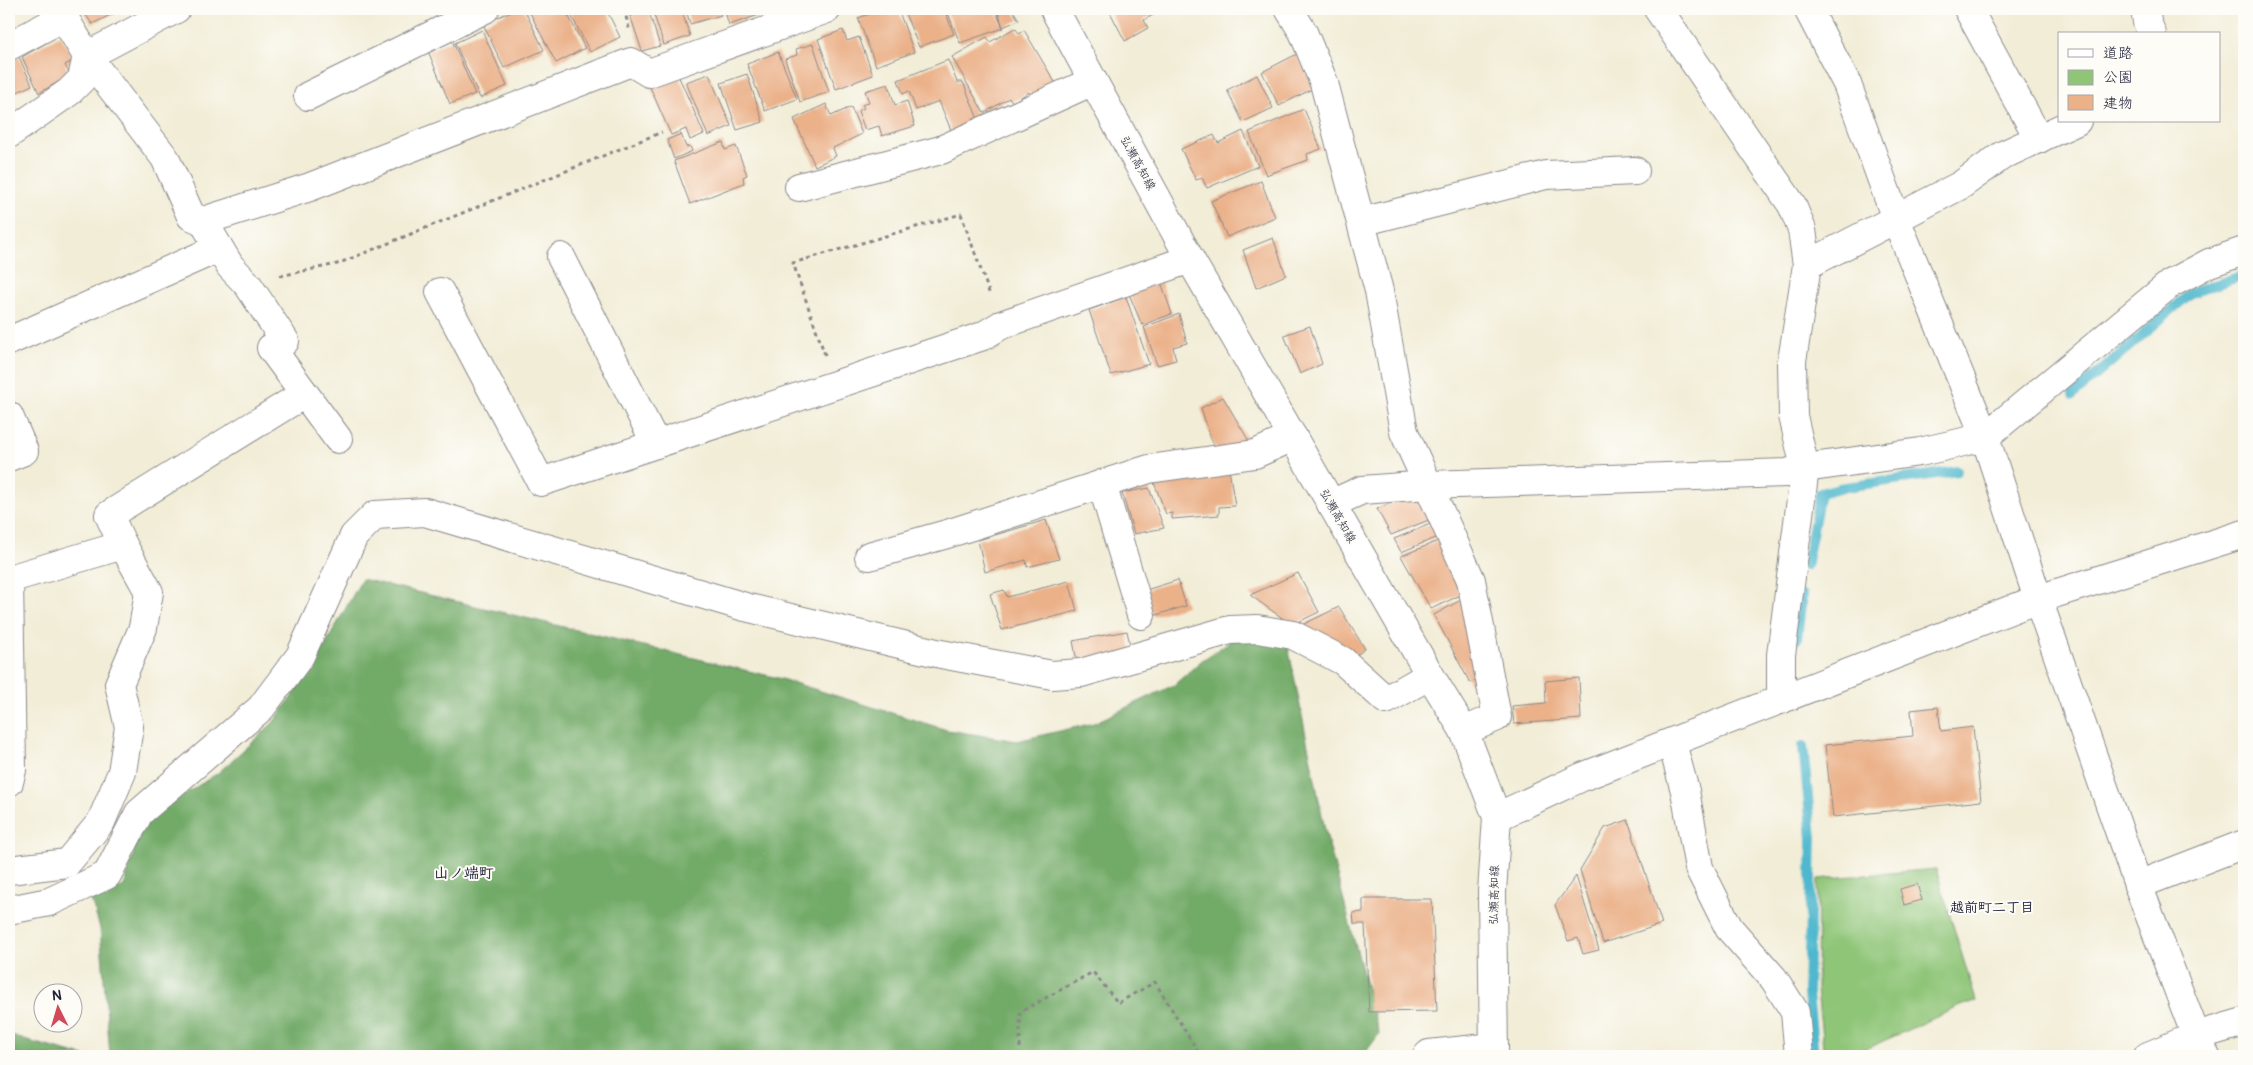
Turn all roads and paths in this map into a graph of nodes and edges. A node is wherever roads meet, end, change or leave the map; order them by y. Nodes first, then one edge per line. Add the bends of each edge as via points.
1 (176, 9) edge
2 (485, 9) edge
3 (827, 9) edge
4 (1054, 9) edge
5 (1289, 9) edge
6 (1658, 9) edge
7 (1808, 9) edge
8 (1968, 9) edge
9 (2145, 9) edge
10 (61, 13) edge
11 (2151, 32) edge
12 (9, 46) edge
13 (87, 56) junction
14 (1093, 81) junction
15 (308, 96) dead end
16 (2075, 122) edge
17 (662, 132) dead end
18 (9, 134) edge
19 (2039, 139) junction
20 (1635, 171) dead end
21 (799, 187) dead end
22 (1896, 219) junction
23 (203, 221) junction
24 (1361, 222) junction
25 (219, 248) junction
26 (2244, 251) edge
27 (561, 257) dead end
28 (1190, 259) junction
29 (1807, 264) junction
30 (248, 285) junction
31 (440, 292) dead end
32 (1001, 325) junction
33 (9, 341) edge
34 (835, 384) junction
35 (304, 394) junction
36 (9, 416) edge
37 (1293, 437) junction
38 (1985, 437) junction
39 (338, 439) dead end
40 (656, 444) junction
41 (9, 457) edge
42 (1805, 468) junction
43 (1102, 484) junction
44 (1428, 485) junction
45 (1332, 504) junction
46 (2244, 534) edge
47 (123, 545) junction
48 (869, 556) dead end
49 (2038, 599) junction
50 (1141, 615) dead end
51 (1430, 675) junction
52 (1781, 700) junction
53 (1464, 731) junction
54 (1672, 743) junction
55 (9, 782) edge
56 (1497, 817) junction
57 (2244, 844) edge
58 (16, 864) edge
59 (2138, 886) junction
60 (9, 910) edge
61 (2244, 1022) edge
62 (2201, 1046) edge
63 (1494, 1052) edge
64 (1020, 1056) edge
65 (1194, 1056) edge
66 (1428, 1056) edge
67 (1799, 1056) edge
68 (2148, 1056) edge

1 - 13 street
2 - 15 street
3 - 23 street via 649,73 631,62 310,187
4 - 14 street, 弘瀬高知線
5 - 24 street via 1304,32 1324,83
6 - 29 street via 1792,204 1802,230
7 - 22 street via 1847,84
8 - 19 street
9 - 11 street
10 - 12 street
10 - 13 street
13 - 18 street via 82,79 69,92
13 - 23 street via 165,158 191,216
14 - 21 street via 941,150
14 - 28 street, 弘瀬高知線
16 - 19 street
17 - 30 path via 337,264
19 - 22 street via 2003,155 1961,185
20 - 24 street via 1546,175
22 - 29 street
22 - 38 street
23 - 25 street
24 - 44 street via 1379,291 1404,432
25 - 30 street
25 - 33 street
26 - 38 street via 2170,284
27 - 40 street
28 - 32 street
28 - 37 street, 弘瀬高知線
29 - 42 street via 1792,361 1793,416
30 - 35 street via 285,341 271,348
31 - 40 street via 541,482
32 - 34 street via 983,336
32 - 34 path via 961,214 793,263
34 - 40 street
35 - 39 street
35 - 47 street via 109,515
36 - 41 street via 24,451
37 - 43 street via 1255,454 1149,469
37 - 45 street, 弘瀬高知線
38 - 42 street via 1920,452
38 - 49 street
42 - 44 street via 1787,473
42 - 52 street via 1781,655
43 - 48 street
43 - 50 street
44 - 45 street via 1362,490
44 - 53 street via 1471,580 1496,717
45 - 51 street, 弘瀬高知線
46 - 49 street
47 - 55 street via 9,579 12,770
47 - 58 street via 149,592 143,628 119,684 129,727 122,772 101,822 67,863
49 - 52 street
49 - 59 street
51 - 53 street, 弘瀬高知線
51 - 60 street via 1386,700 1343,661 1293,635 1257,629 1230,630 1081,673 1052,675 941,654 745,607 425,512 375,515 354,536 300,656 289,671 261,708 139,813 107,875 49,902
52 - 54 street
53 - 56 street, 弘瀬高知線
54 - 56 street via 1582,777
54 - 67 street via 1685,790 1698,868 1729,928 1774,979 1795,1012
56 - 63 street, 弘瀬高知線 via 1492,892
57 - 59 street
59 - 62 street
61 - 62 street
62 - 68 street
63 - 66 street
64 - 65 path via 1020,1012 1093,972 1118,1003 1155,982 1196,1050

